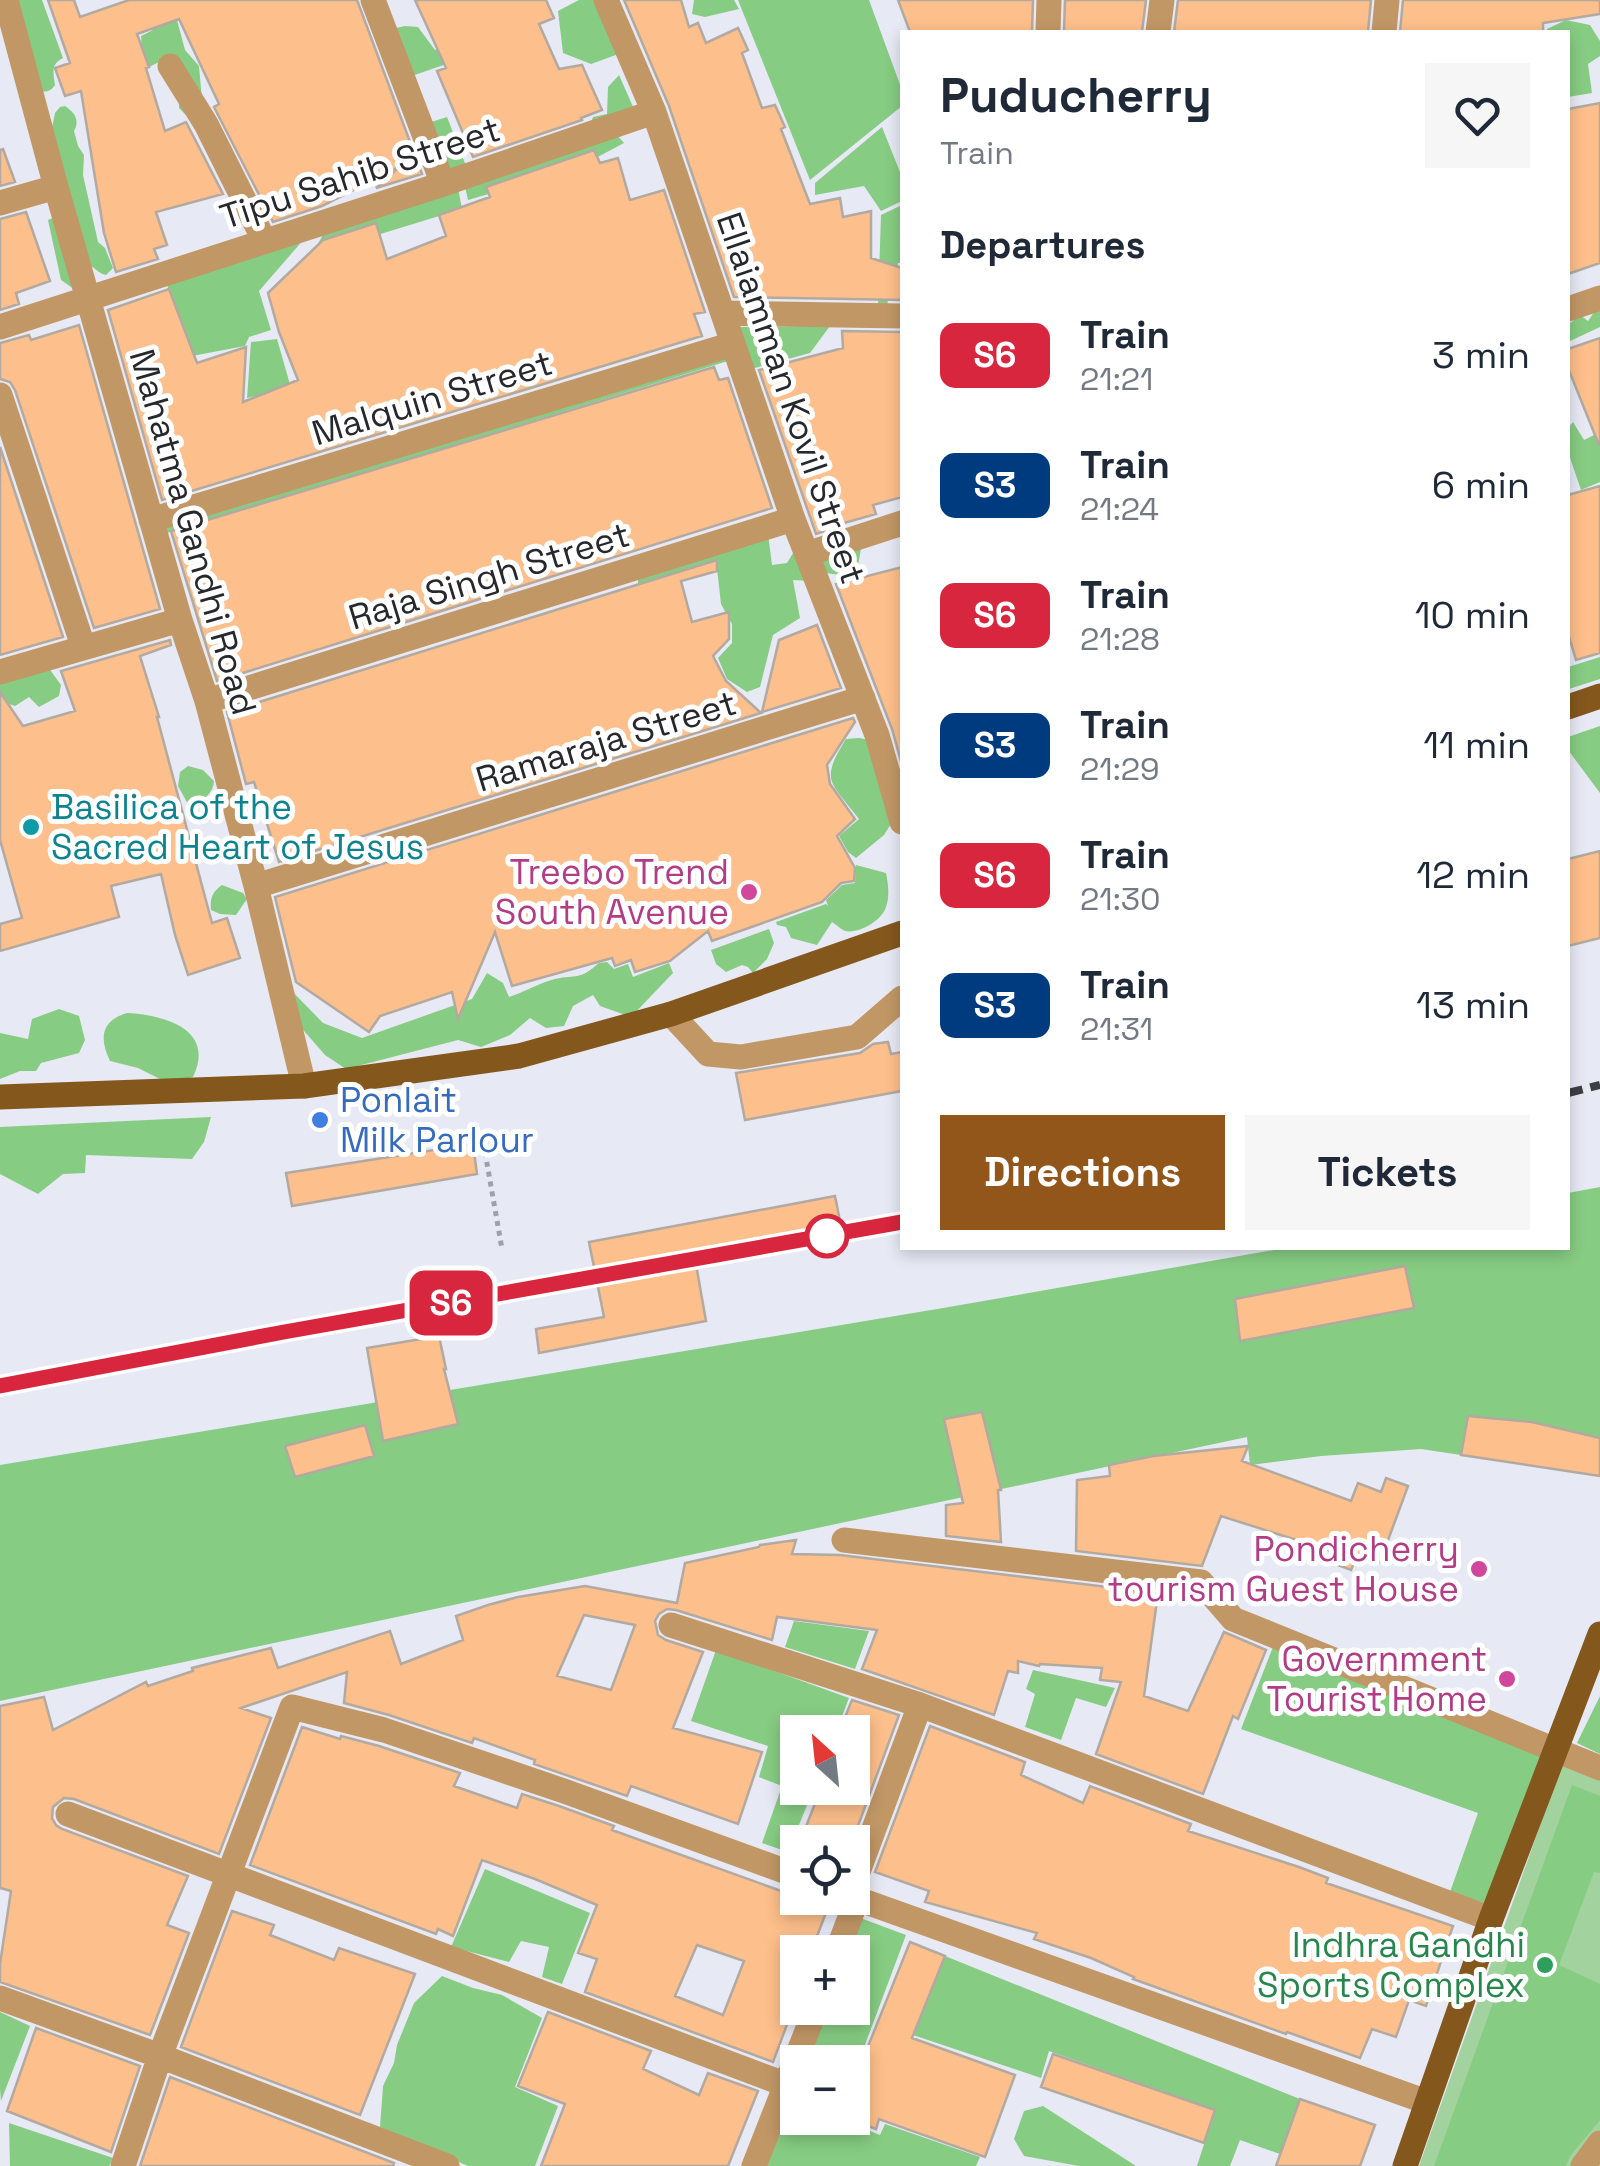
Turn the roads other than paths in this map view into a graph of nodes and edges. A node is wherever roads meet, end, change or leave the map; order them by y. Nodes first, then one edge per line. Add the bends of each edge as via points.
1 (6, 0) edge
2 (373, 0) edge
3 (606, 0) edge
4 (1048, 0) edge
5 (1162, 0) edge
6 (1388, 0) edge
7 (1048, 30) edge
8 (1158, 30) edge
9 (1384, 30) edge
10 (170, 66) dead end
11 (654, 112) junction
12 (442, 184) junction
13 (56, 187) junction
14 (0, 203) edge
15 (264, 240) junction
16 (1600, 298) edge
17 (88, 299) junction
18 (1570, 308) edge
19 (723, 313) junction
20 (900, 316) edge
21 (0, 327) edge
22 (733, 344) junction
23 (0, 395) edge
24 (793, 519) junction
25 (151, 520) junction
26 (900, 525) edge
27 (807, 554) junction
28 (180, 620) junction
29 (84, 646) junction
30 (0, 672) edge
31 (1600, 696) edge
32 (863, 698) junction
33 (207, 701) junction
34 (1570, 707) edge
35 (900, 728) edge
36 (877, 734) junction
37 (900, 815) edge
38 (256, 886) junction
39 (900, 933) edge
40 (900, 1000) edge
41 (671, 1014) junction
42 (304, 1086) junction
43 (0, 1096) edge
44 (844, 1540) dead end
45 (671, 1625) dead end
46 (1600, 1634) edge
47 (920, 1705) junction
48 (1556, 1749) junction
49 (1600, 1768) edge
50 (68, 1814) dead end
51 (870, 1849) edge
52 (780, 1869) edge
53 (228, 1875) junction
54 (870, 1901) edge
55 (1492, 1919) junction
56 (0, 1998) edge
57 (160, 2056) junction
58 (780, 2082) edge
59 (780, 2102) edge
60 (1427, 2102) junction
61 (1600, 2143) edge
62 (124, 2166) edge
63 (447, 2166) edge
64 (754, 2166) edge
65 (1405, 2166) edge
66 (1583, 2166) edge

1 - 13 street, Mahatma Gandhi Road
2 - 12 street
3 - 11 street, Ellaiamman Kovil Street
4 - 7 street
5 - 8 street
6 - 9 street
10 - 15 street
11 - 12 street, Tipu Sahib Street
11 - 19 street, Ellaiamman Kovil Street
12 - 15 street, Tipu Sahib Street
13 - 14 street
13 - 17 street, Mahatma Gandhi Road
15 - 17 street, Tipu Sahib Street
16 - 18 street
17 - 21 street, Tipu Sahib Street
17 - 25 street, Mahatma Gandhi Road
19 - 20 street
19 - 22 street, Ellaiamman Kovil Street
22 - 24 street, Ellaiamman Kovil Street
22 - 25 street, Malquin Street
23 - 29 street
24 - 27 street, Ellaiamman Kovil Street
24 - 33 street, Raja Singh Street
25 - 28 street, Mahatma Gandhi Road
26 - 27 street
27 - 32 street, Ellaiamman Kovil Street
28 - 29 street
28 - 33 street, Mahatma Gandhi Road
29 - 30 street
31 - 34 main road
32 - 36 street, Ellaiamman Kovil Street
32 - 38 street, Ramaraja Street
33 - 38 street, Mahatma Gandhi Road
35 - 36 street
36 - 37 street, Ellaiamman Kovil Street
38 - 42 street, Mahatma Gandhi Road
39 - 41 main road
40 - 41 street via 857,1036 741,1057 708,1054
41 - 42 main road via 518,1056
42 - 43 main road
44 - 48 street via 1201,1582 1233,1619
45 - 47 street
46 - 48 main road
47 - 51 street
47 - 55 street
48 - 49 street
48 - 55 main road
50 - 53 street
52 - 53 street via 402,1736 292,1706
53 - 57 street
53 - 58 street
54 - 60 street
55 - 60 main road
56 - 57 street
57 - 62 street
57 - 63 street
59 - 64 street
60 - 65 main road
61 - 66 street

